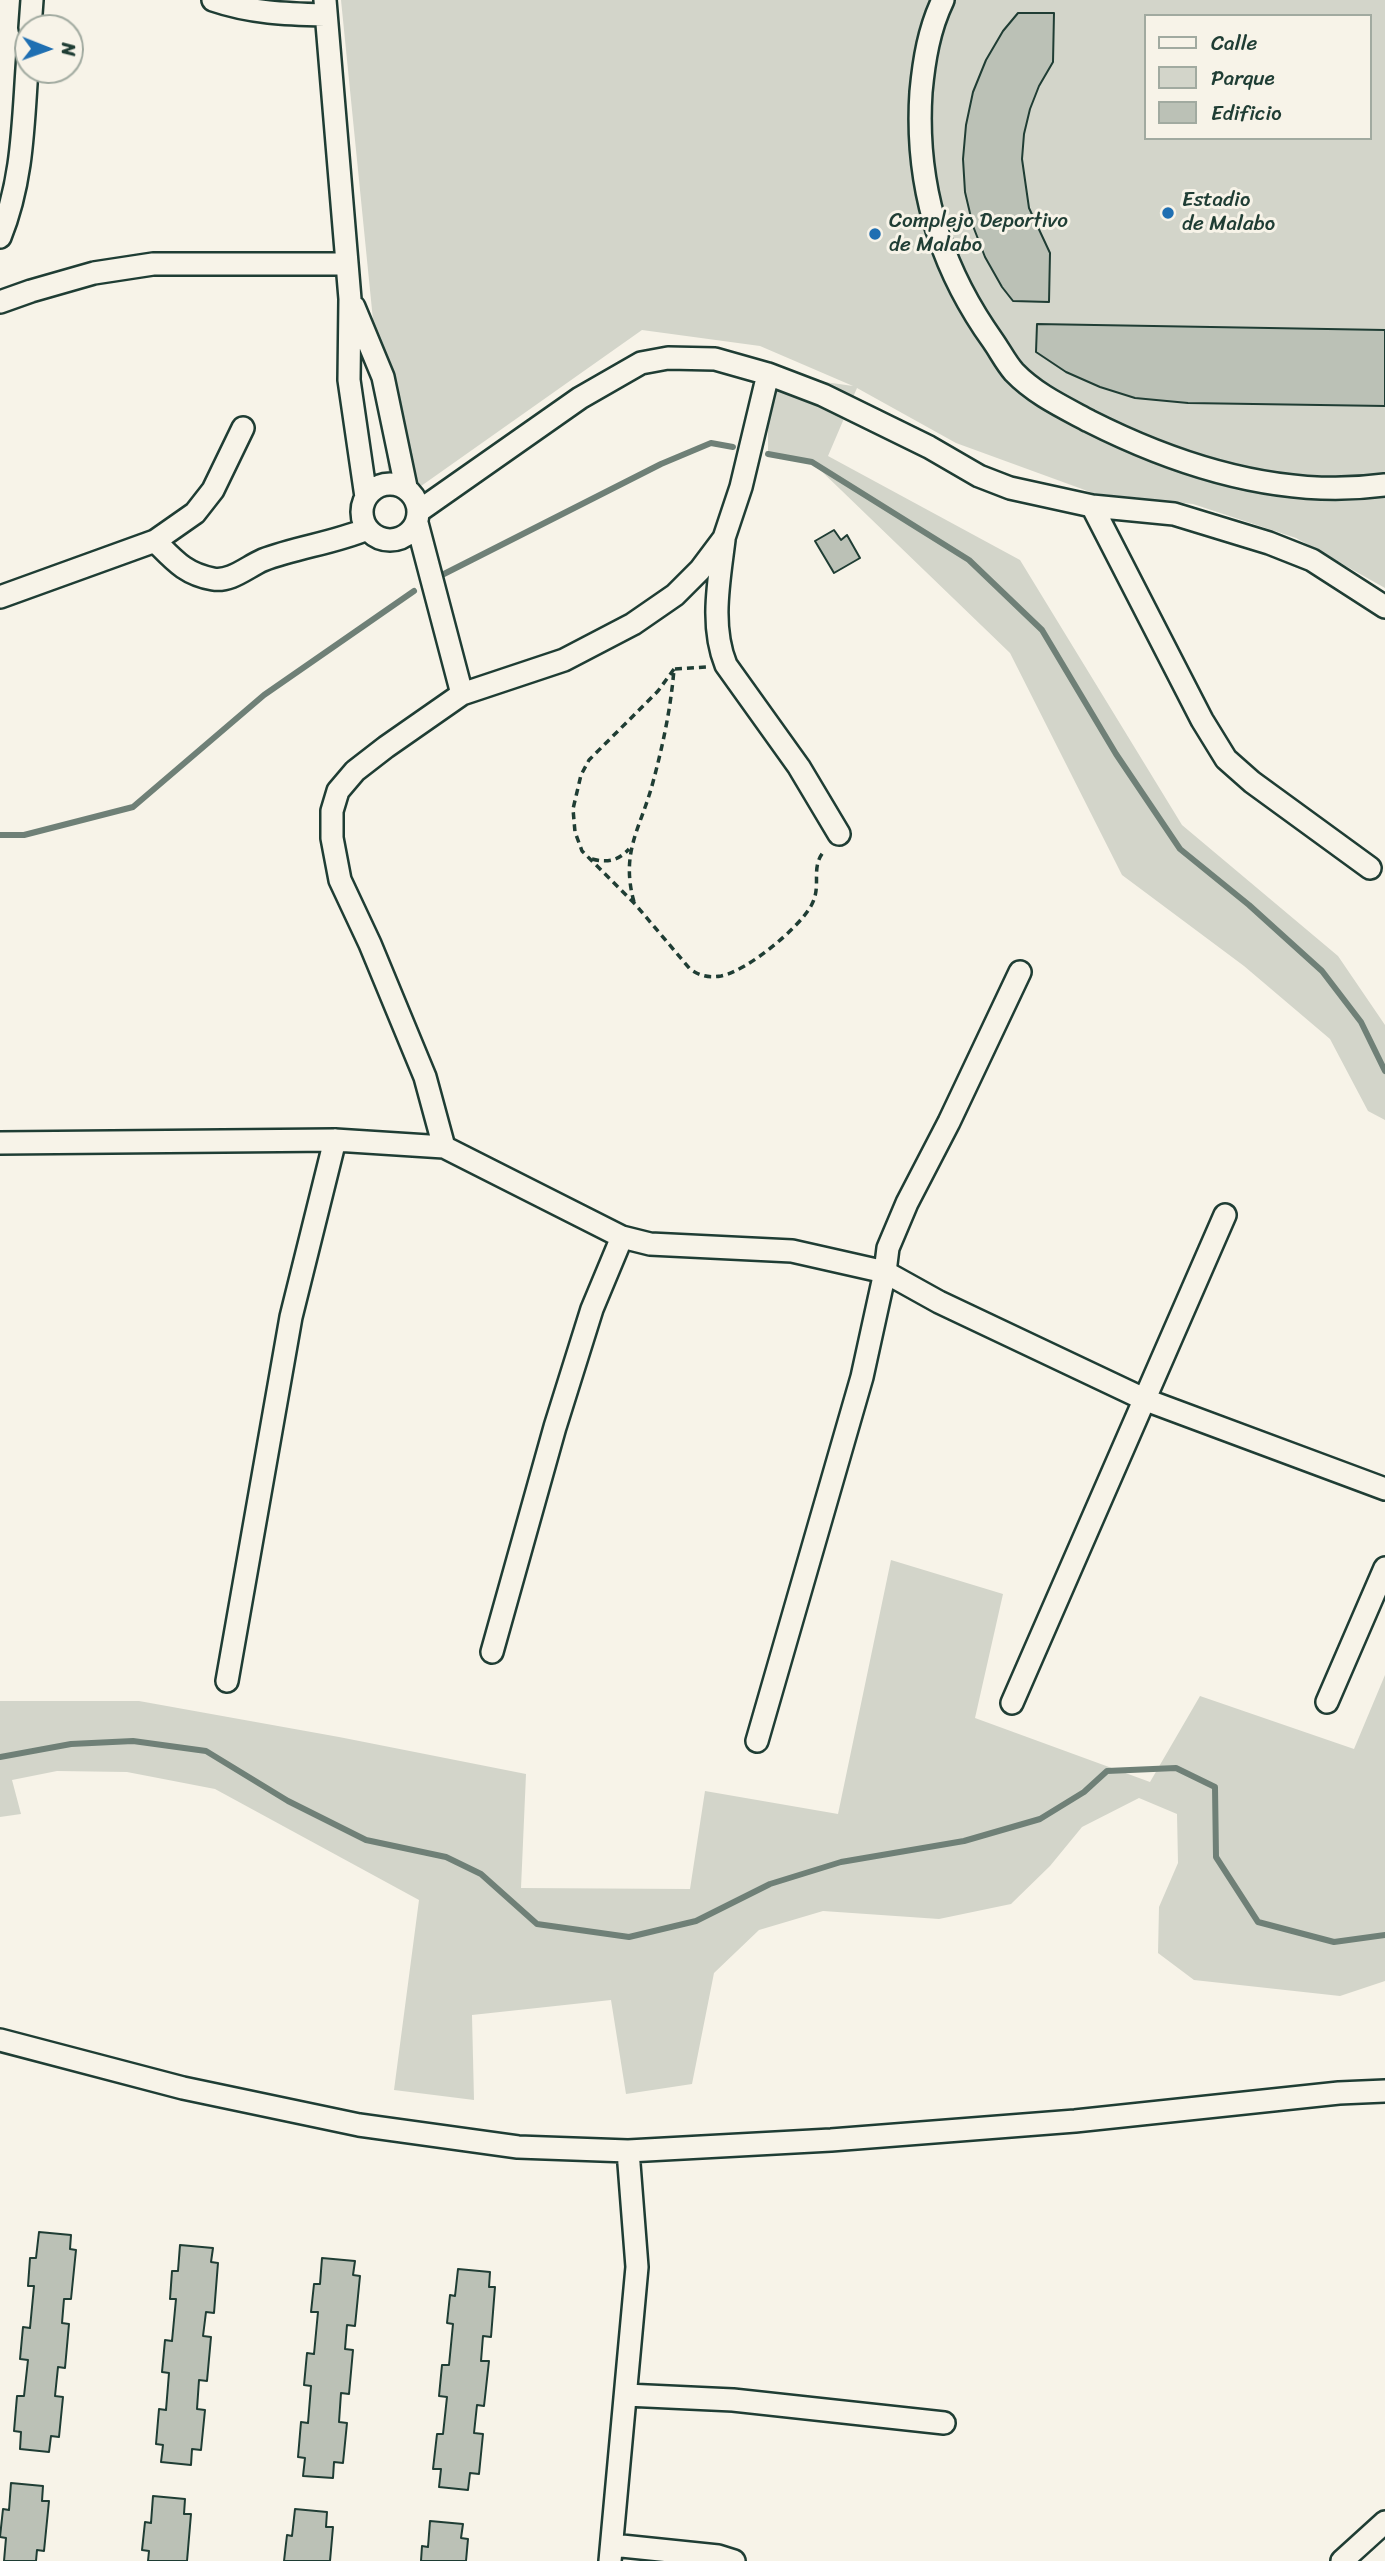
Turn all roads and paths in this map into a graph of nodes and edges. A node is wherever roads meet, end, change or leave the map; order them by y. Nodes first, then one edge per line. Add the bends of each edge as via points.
1 (213, 0) edge
2 (943, 0) edge
3 (325, 7) edge
4 (26, 84) edge
5 (0, 237) edge
6 (347, 264) junction
7 (350, 299) junction
8 (0, 302) edge
9 (768, 374) junction
10 (243, 428) dead end
11 (1385, 485) edge
12 (406, 487) junction
13 (366, 497) junction
14 (1092, 506) junction
15 (418, 517) junction
16 (367, 529) junction
17 (724, 538) junction
18 (155, 541) junction
19 (0, 597) edge
20 (1385, 607) edge
21 (726, 665) junction
22 (674, 670) junction
23 (462, 694) junction
24 (839, 834) joint
25 (630, 848) junction
26 (590, 859) junction
27 (1370, 868) dead end
28 (635, 904) junction
29 (1020, 972) dead end
30 (335, 1140) junction
31 (0, 1143) edge
32 (444, 1147) junction
33 (1225, 1215) dead end
34 (622, 1237) junction
35 (886, 1272) junction
36 (1146, 1400) junction
37 (1385, 1489) edge
38 (1385, 1568) edge
39 (492, 1652) dead end
40 (227, 1681) dead end
41 (1327, 1702) dead end
42 (1012, 1703) dead end
43 (757, 1741) dead end
44 (0, 2040) edge
45 (1385, 2091) edge
46 (628, 2151) junction
47 (626, 2395) junction
48 (944, 2423) dead end
49 (1385, 2522) edge
50 (611, 2553) edge
51 (734, 2561) edge
52 (1342, 2561) edge

1 - 3 street via 264,13
2 - 11 street via 933,20 923,69 921,166 928,202 957,280 1013,371 1057,404 1124,439 1218,472 1273,485 1358,489
3 - 6 street
4 - 5 street via 18,182
6 - 7 street
6 - 8 street via 153,264 94,273
7 - 12 street via 383,377
7 - 13 street via 349,380
9 - 14 street via 871,418 979,476 1010,488
9 - 15 street via 715,359 668,358 641,363 580,398
9 - 17 street
10 - 18 street via 213,490 195,513
12 - 13 street via 380,485
12 - 15 street via 416,499
13 - 16 street via 362,517
14 - 20 street via 1174,514 1259,539 1312,560
14 - 27 street via 1226,759
15 - 16 street via 410,533 400,540 387,541
15 - 23 street
16 - 18 street via 289,551 216,579 181,568
17 - 21 street via 718,615 720,650
17 - 23 street via 675,595 633,624 564,660
18 - 19 street
21 - 22 path
21 - 24 street via 799,767
22 - 25 path via 653,784
22 - 26 path via 601,746 581,775 573,808 575,832
23 - 32 street via 355,771 338,791 332,811 340,880 425,1076
24 - 28 path via 817,859 814,898 803,916 748,963 722,976 690,970
25 - 26 path via 615,860
25 - 28 path
26 - 28 path
29 - 35 street via 903,1213 888,1248
30 - 31 street
30 - 32 street
30 - 40 street via 291,1317
32 - 34 street
33 - 36 street
34 - 35 street via 650,1244 792,1251
34 - 39 street via 592,1310 555,1427
35 - 36 street via 939,1302
35 - 43 street via 862,1377
36 - 37 street
36 - 42 street
38 - 41 street
44 - 46 street via 183,2088 359,2125 518,2147
45 - 46 street via 1075,2121
46 - 47 street via 637,2267
47 - 48 street via 733,2400
47 - 50 street
49 - 52 street
50 - 51 street via 718,2556

